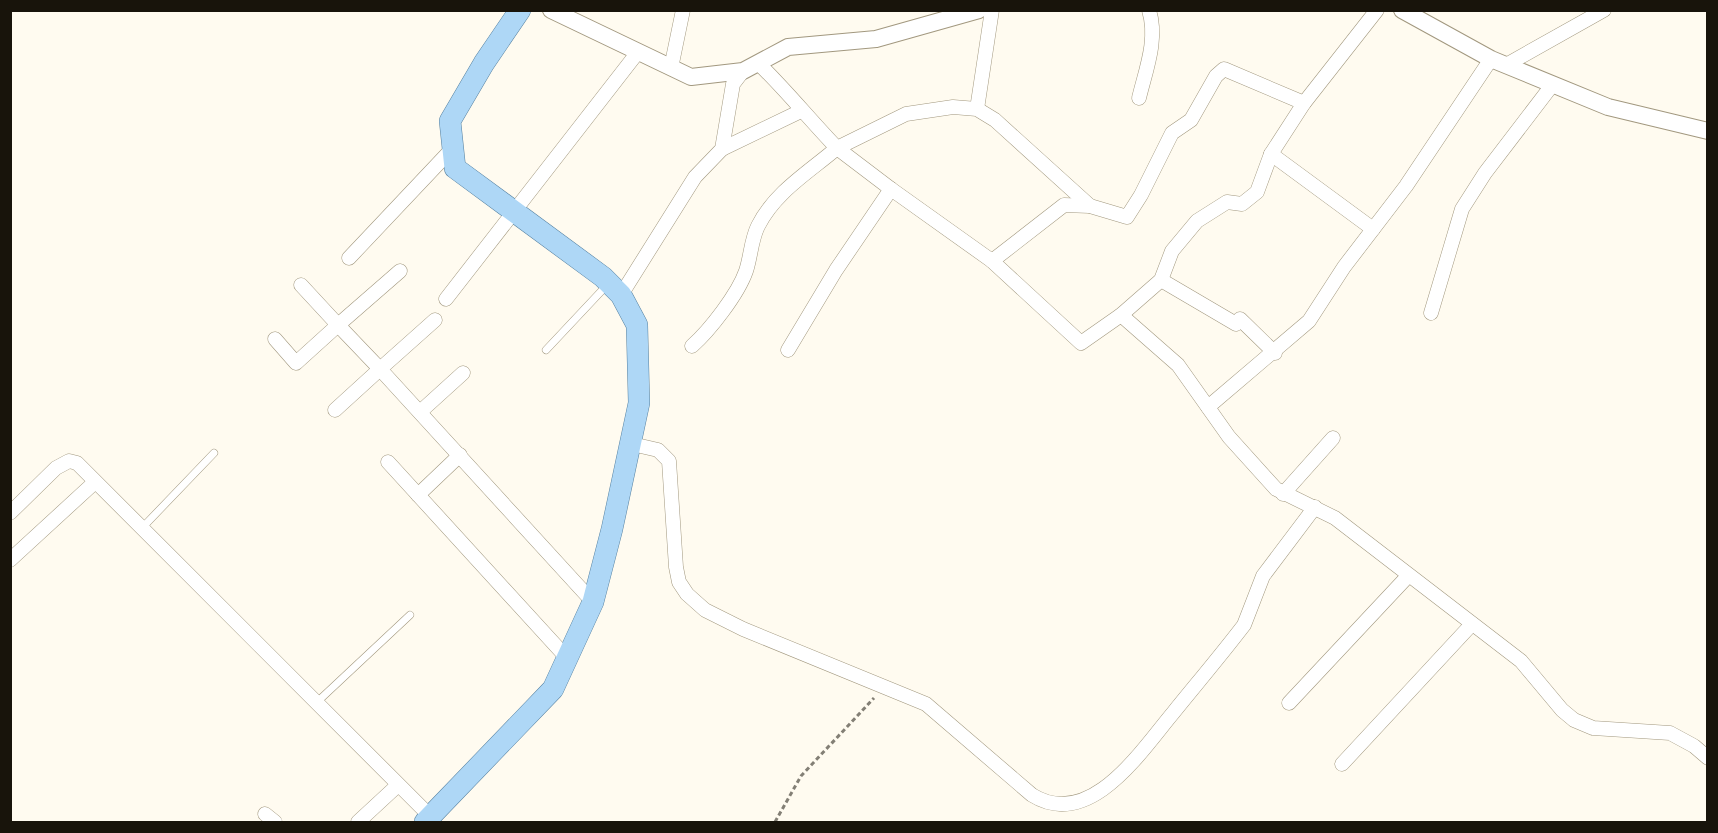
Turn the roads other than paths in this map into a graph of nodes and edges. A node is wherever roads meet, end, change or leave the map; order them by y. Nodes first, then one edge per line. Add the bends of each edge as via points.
1 (551, 10) edge
2 (683, 10) edge
3 (979, 10) edge
4 (992, 10) edge
5 (1149, 10) edge
6 (1377, 10) edge
7 (1402, 10) edge
8 (1604, 10) edge
9 (513, 13) edge
10 (638, 52) junction
11 (1499, 62) junction
12 (750, 67) junction
13 (671, 68) junction
14 (1552, 84) junction
15 (1139, 98) dead end
16 (1304, 103) junction
17 (977, 109) junction
18 (801, 111) junction
19 (1707, 131) edge
20 (837, 148) junction
21 (722, 149) junction
22 (451, 150) junction
23 (1271, 154) junction
24 (891, 189) junction
25 (1090, 206) junction
26 (516, 213) junction
27 (1373, 229) junction
28 (349, 258) dead end
29 (992, 261) junction
30 (400, 271) dead end
31 (1161, 280) junction
32 (301, 285) dead end
33 (615, 289) junction
34 (446, 299) dead end
35 (1431, 313) dead end
36 (1121, 315) junction
37 (435, 320) dead end
38 (338, 325) junction
39 (274, 339) dead end
40 (692, 346) dead end
41 (546, 350) dead end
42 (788, 350) dead end
43 (1275, 353) junction
44 (380, 369) junction
45 (463, 373) dead end
46 (1208, 407) junction
47 (335, 410) dead end
48 (420, 412) junction
49 (1333, 438) dead end
50 (632, 444) junction
51 (214, 453) dead end
52 (460, 455) junction
53 (388, 462) dead end
54 (92, 479) junction
55 (1283, 494) junction
56 (418, 495) junction
57 (1315, 507) junction
58 (10, 513) edge
59 (142, 528) junction
60 (10, 560) edge
61 (1408, 576) junction
62 (593, 602) junction
63 (410, 615) dead end
64 (1472, 624) junction
65 (568, 659) junction
66 (316, 703) junction
67 (1289, 703) dead end
68 (1707, 758) edge
69 (1342, 765) dead end
70 (398, 785) junction
71 (433, 820) edge
72 (358, 822) edge

1 - 10 street
2 - 13 street
3 - 12 street via 876,39 788,47
4 - 17 street
5 - 15 street via 1153,43
6 - 16 street
7 - 11 street
8 - 11 street
9 - 22 main road via 450,121
10 - 13 street
10 - 26 street
11 - 14 street
11 - 27 street
12 - 13 street via 691,77
12 - 18 street via 786,90
12 - 21 street via 733,84
14 - 19 street via 1608,107
14 - 35 street via 1462,209
16 - 23 street
16 - 25 street via 1224,69 1191,120 1172,134 1127,217
17 - 20 street via 953,106 906,114
17 - 25 street via 995,120
18 - 20 street
18 - 21 street
20 - 24 street
20 - 40 street via 778,198 758,226 746,272
21 - 33 street via 695,177
22 - 26 main road via 455,168
22 - 28 street
23 - 27 street
23 - 31 street via 1257,192 1242,204 1227,202 1197,221 1172,251
24 - 29 street
24 - 42 street
25 - 29 street via 1064,205
26 - 33 main road
26 - 34 street
27 - 43 street via 1309,321
29 - 36 street via 1081,343
30 - 38 street
31 - 36 street
31 - 43 street via 1238,322
32 - 38 street
33 - 41 lane
33 - 50 main road via 637,325 639,403
36 - 46 street via 1178,365
37 - 44 street
38 - 39 street via 296,363
38 - 44 street
43 - 46 street
44 - 47 street
44 - 48 street
45 - 48 street
46 - 55 street via 1229,437
48 - 52 street
49 - 55 street
50 - 57 street via 658,450 669,461 676,567 679,582 696,603 742,629 934,710 1042,801 1063,805 1108,786 1127,768 1244,625 1263,576
50 - 62 main road
51 - 59 lane
52 - 56 street
52 - 62 street
53 - 56 street
54 - 58 street via 77,463 69,461 56,468
54 - 59 street
54 - 60 street
55 - 57 street
56 - 65 street
57 - 61 street via 1335,518
59 - 66 street
61 - 64 street
61 - 67 street
62 - 65 main road
63 - 66 lane
64 - 68 street via 1521,661 1562,710 1582,724 1599,729 1670,733
64 - 69 street
65 - 71 main road via 553,689
66 - 70 street
70 - 71 street
70 - 72 street

